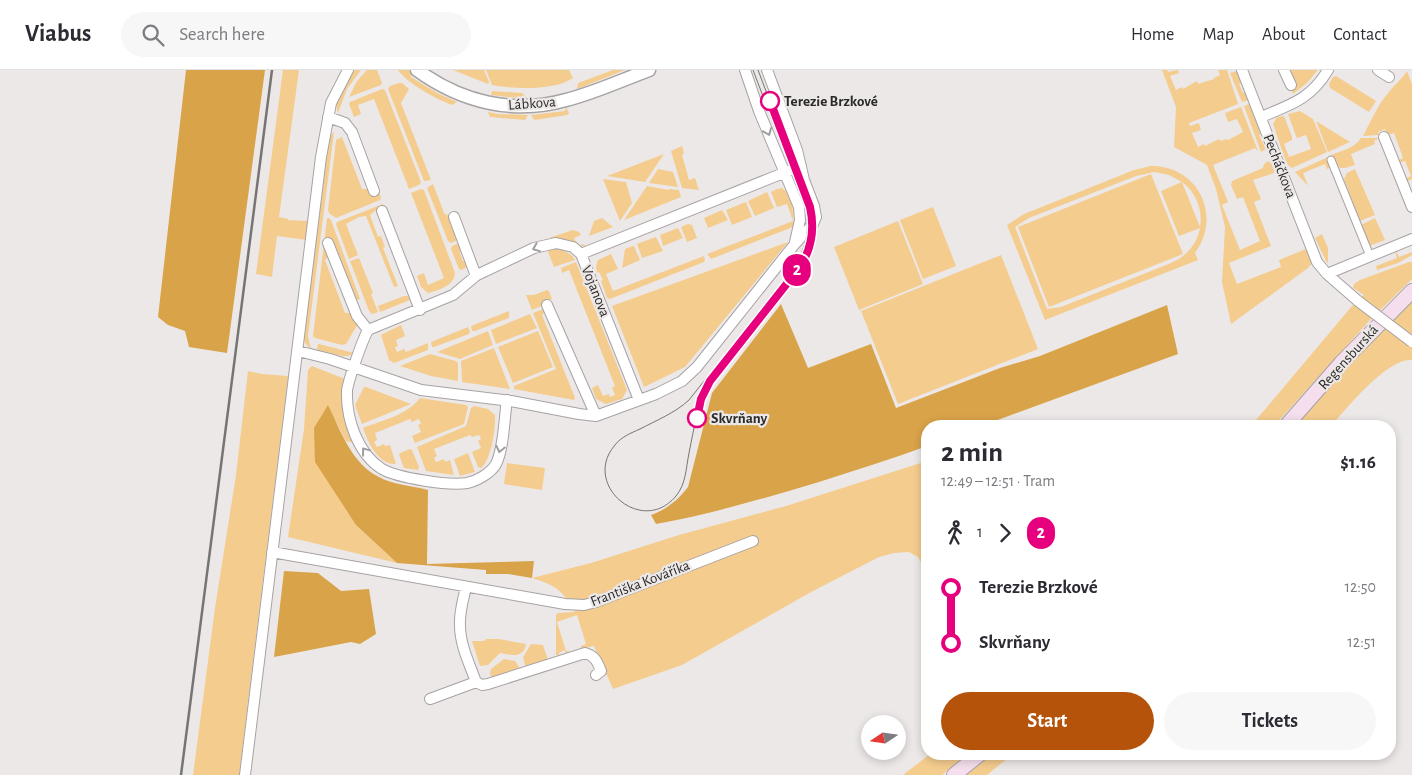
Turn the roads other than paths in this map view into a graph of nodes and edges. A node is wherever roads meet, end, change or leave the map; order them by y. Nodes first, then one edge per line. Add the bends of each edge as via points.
1 (348, 70) edge
2 (417, 70) edge
3 (649, 70) edge
4 (745, 70) edge
5 (767, 70) edge
6 (1242, 70) edge
7 (1284, 70) edge
8 (1328, 70) edge
9 (1378, 70) edge
10 (1389, 77) dead end
11 (1291, 85) dead end
12 (328, 117) junction
13 (1260, 117) junction
14 (1384, 137) dead end
15 (1331, 160) dead end
16 (801, 166) junction
17 (784, 171) junction
18 (374, 191) dead end
19 (1412, 208) edge
20 (382, 211) dead end
21 (454, 217) dead end
22 (1412, 239) edge
23 (328, 243) dead end
24 (794, 245) junction
25 (581, 254) junction
26 (1370, 256) junction
27 (1327, 274) junction
28 (476, 276) junction
29 (1412, 291) edge
30 (547, 305) dead end
31 (420, 310) junction
32 (368, 330) junction
33 (1412, 342) edge
34 (298, 351) junction
35 (354, 367) junction
36 (507, 400) junction
37 (639, 400) junction
38 (596, 416) junction
39 (1291, 420) edge
40 (753, 541) dead end
41 (272, 552) junction
42 (466, 587) junction
43 (596, 675) dead end
44 (476, 682) junction
45 (430, 699) dead end
46 (973, 760) edge
47 (245, 775) edge
48 (954, 775) edge

1 - 12 street via 331,102
2 - 3 street, Lábkova via 467,98 505,106 524,106 566,100
4 -> 17 street
5 - 16 street
6 - 13 street, Pecháčkova
7 - 11 street
8 - 13 street via 1318,86 1295,103
9 - 10 street
12 - 18 street via 345,123 352,132
12 - 34 street via 320,157
13 - 27 street, Pecháčkova via 1317,262
14 - 19 street
15 - 26 street
16 - 17 street
16 - 24 street via 816,217
17 - 24 street via 799,207 800,220
17 - 25 street
20 - 31 street
21 - 28 street
22 - 26 street
23 - 32 street via 357,316
24 - 37 street via 697,367 675,386
25 -> 28 street, Vojanova via 573,247 550,243
25 - 37 street, Vojanova
26 - 27 street
27 - 33 street, Pecháčkova, bridge
28 - 31 street, Vojanova via 453,296
29 - 39 main road, Regensburská via 1370,332
30 - 38 street
31 - 32 street, Vojanova
32 - 35 street
34 - 35 street
34 - 41 street
35 - 36 street via 421,390
36 -> 35 street via 501,447 495,465 486,474 469,482 450,484 402,476 374,463 360,446 348,407 347,389
36 - 38 street
37 - 38 street
40 - 42 street, Františka Kováříka via 584,605
41 - 42 street, Františka Kováříka
41 - 47 street
42 - 44 street via 460,615 461,637
43 - 44 street via 601,671 598,663 586,653 488,684
44 - 45 street
46 - 48 main road

